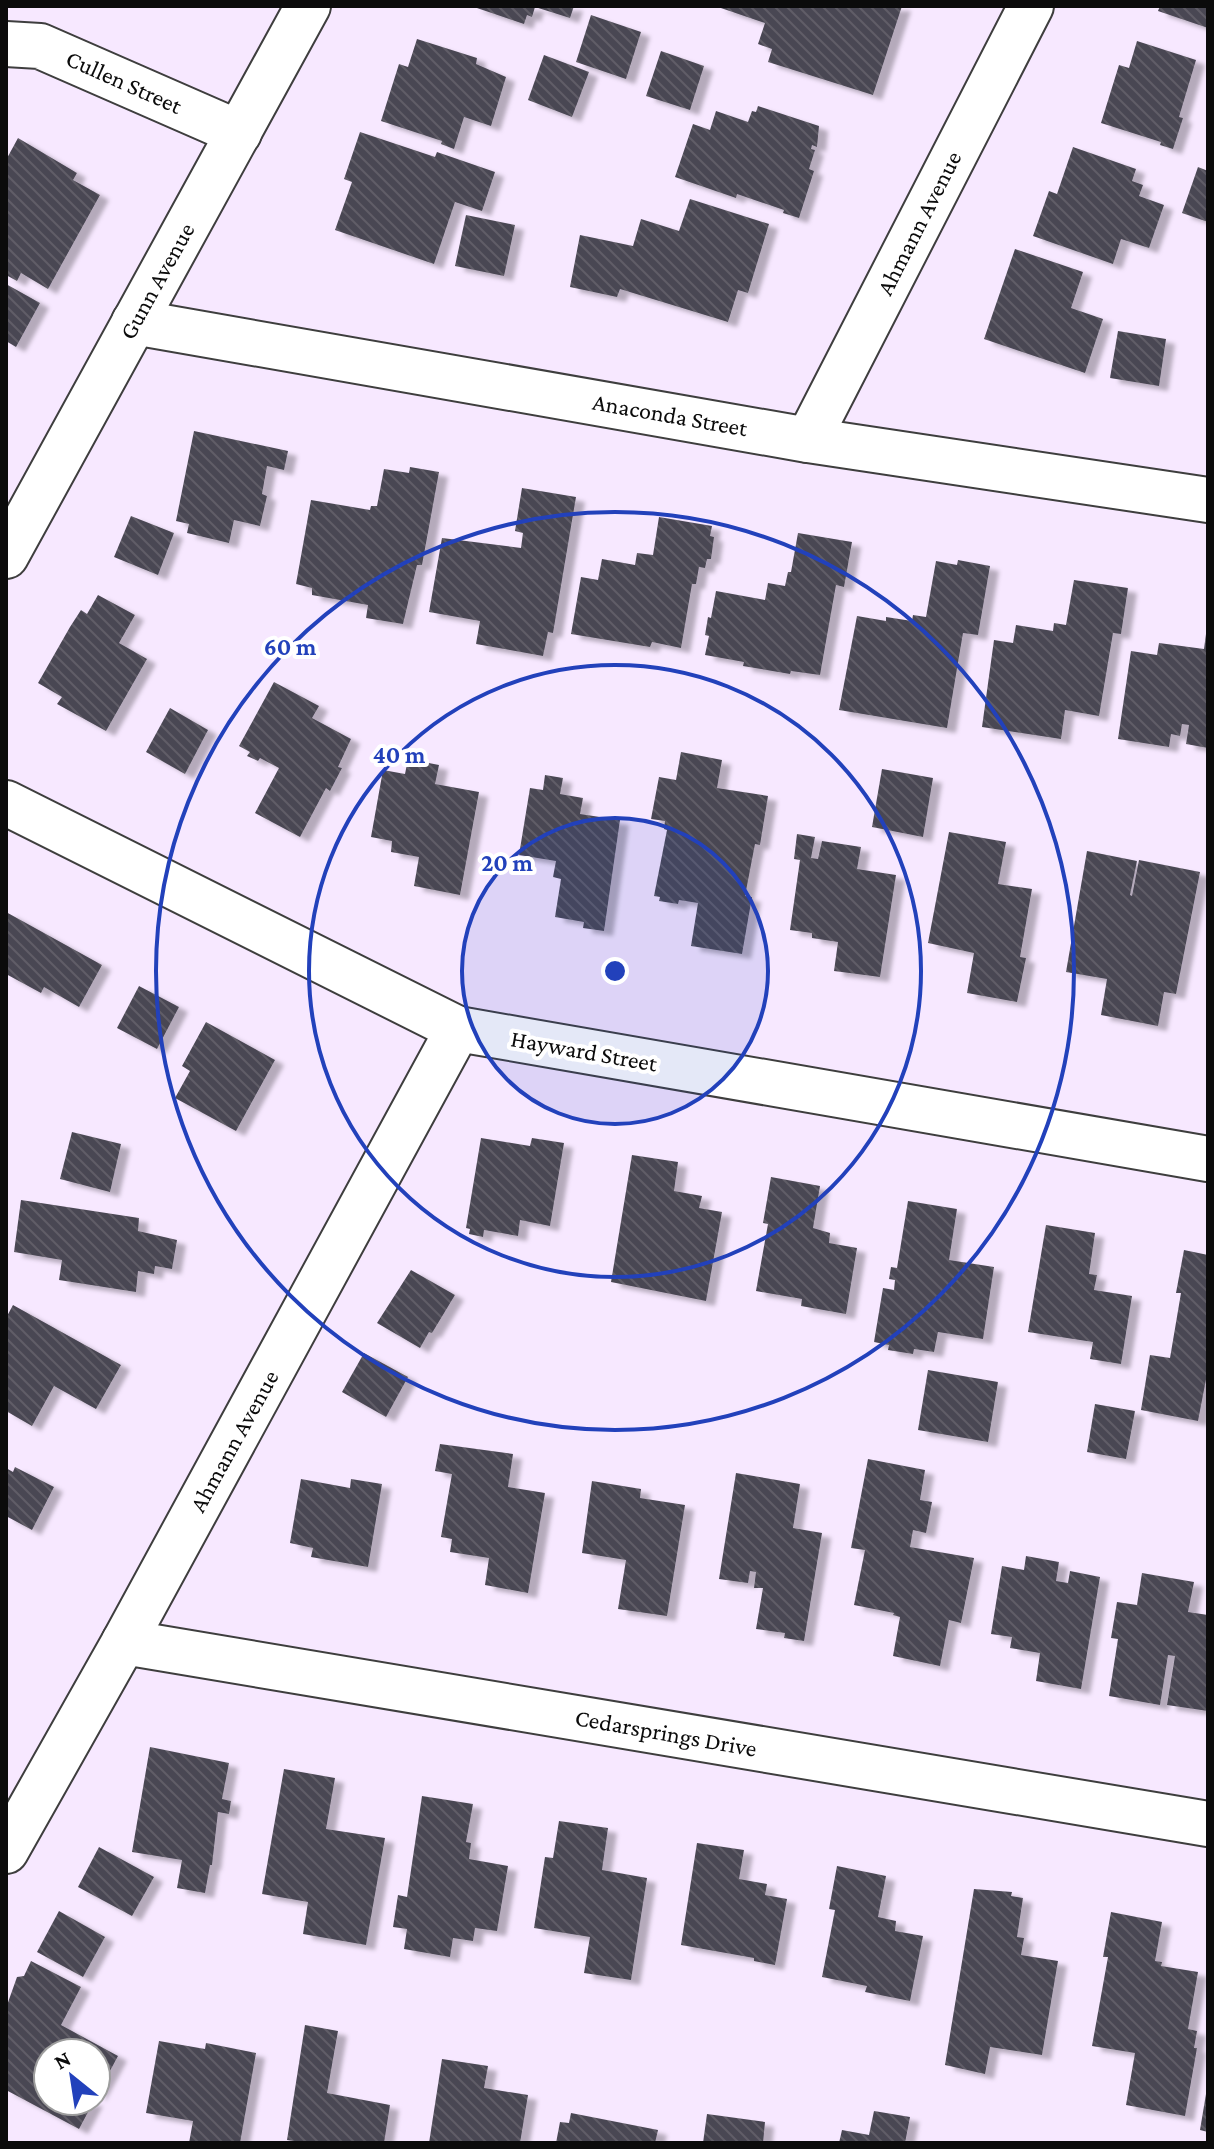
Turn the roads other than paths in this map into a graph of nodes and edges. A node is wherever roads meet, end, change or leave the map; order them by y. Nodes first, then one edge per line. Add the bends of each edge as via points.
1 (308, 6) edge
2 (1031, 6) edge
3 (6, 44) edge
4 (239, 133) junction
5 (134, 322) junction
6 (808, 440) junction
7 (1208, 500) edge
8 (6, 556) edge
9 (6, 803) edge
10 (458, 1029) junction
11 (1208, 1159) edge
12 (124, 1642) junction
13 (1208, 1824) edge
14 (6, 1851) edge

1 - 4 street, Gunn Avenue
2 - 6 street, Ahmann Avenue
3 - 4 street, Cullen Street via 40,46
4 - 5 street, Gunn Avenue
5 - 6 street, Anaconda Street
5 - 8 street, Gunn Avenue
6 - 7 street, Anaconda Street
9 - 10 street, Hayward Street
10 - 11 street, Hayward Street
10 - 12 street, Ahmann Avenue
12 - 13 street, Cedarsprings Drive
12 - 14 street, Ahmann Avenue

